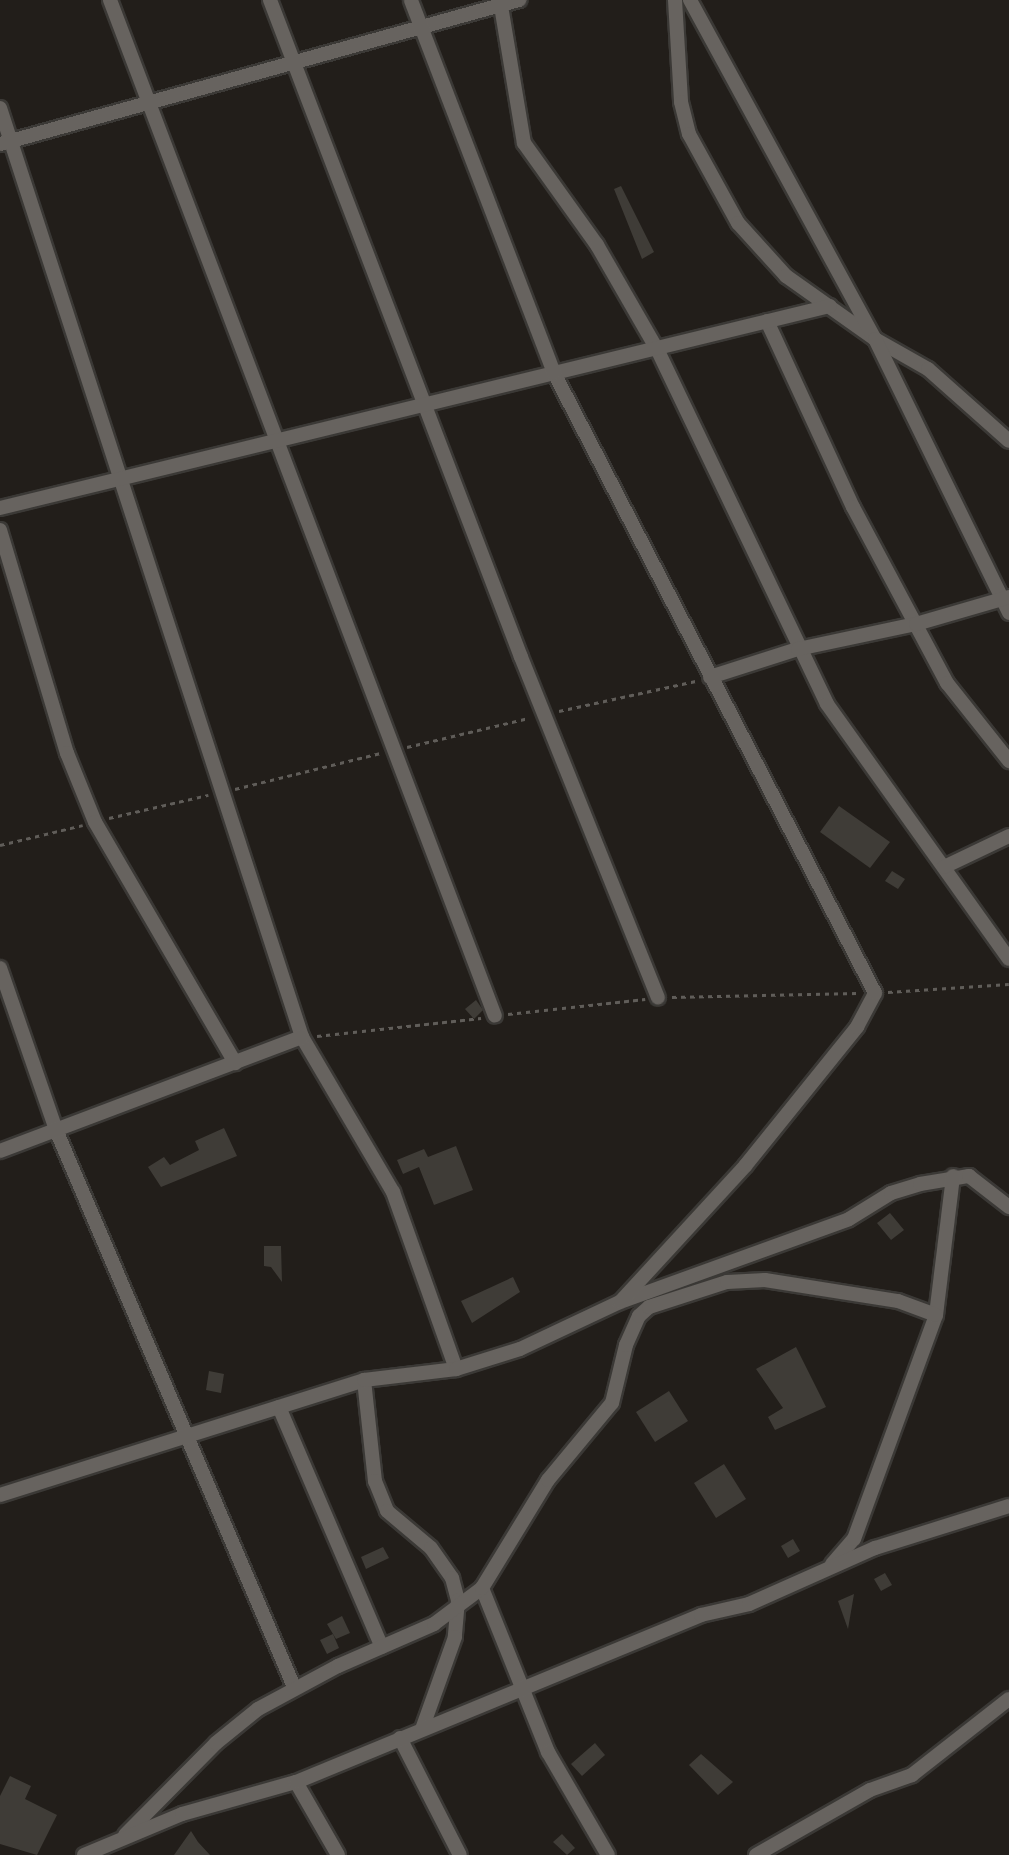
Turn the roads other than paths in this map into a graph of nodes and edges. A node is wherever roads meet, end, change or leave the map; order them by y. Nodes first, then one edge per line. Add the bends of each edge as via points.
1 (110, 0) edge
2 (270, 0) edge
3 (411, 0) edge
4 (519, 0) edge
5 (675, 0) edge
6 (690, 0) edge
7 (499, 3) edge
8 (422, 27) junction
9 (293, 63) junction
10 (149, 102) junction
11 (0, 108) edge
12 (5, 142) edge
13 (830, 306) junction
14 (767, 321) junction
15 (874, 339) junction
16 (658, 351) junction
17 (554, 373) junction
18 (424, 405) junction
19 (279, 441) junction
20 (1009, 441) edge
21 (120, 479) junction
22 (0, 508) edge
23 (0, 530) edge
24 (1005, 598) edge
25 (1009, 613) edge
26 (915, 624) junction
27 (798, 649) junction
28 (710, 677) junction
29 (1009, 761) edge
30 (1009, 836) edge
31 (944, 867) junction
32 (1009, 959) edge
33 (0, 968) edge
34 (658, 998) road end
35 (495, 1016) road end
36 (302, 1037) junction
37 (235, 1063) junction
38 (56, 1130) junction
39 (0, 1151) edge
40 (953, 1176) junction
41 (1009, 1207) edge
42 (620, 1302) junction
43 (936, 1315) junction
44 (456, 1369) junction
45 (364, 1380) junction
46 (279, 1407) junction
47 (187, 1436) junction
48 (0, 1495) edge
49 (1009, 1506) edge
50 (829, 1568) junction
51 (482, 1588) junction
52 (458, 1606) junction
53 (382, 1647) junction
54 (294, 1687) junction
55 (522, 1691) junction
56 (1009, 1699) edge
57 (422, 1729) junction
58 (400, 1738) junction
59 (296, 1782) junction
60 (125, 1835) junction
61 (84, 1855) edge
62 (338, 1855) edge
63 (460, 1855) edge
64 (608, 1855) edge
65 (756, 1855) edge

1 - 10 street
2 - 9 street
3 - 8 street
4 - 7 street
5 - 13 street via 681,102 710,176 738,223 770,258
6 - 15 street
7 - 8 street
7 - 16 street via 524,143 597,244
8 - 9 street
8 - 17 street
9 - 10 street
9 - 18 street
10 - 12 street
10 - 19 street
11 - 12 street
12 - 21 street
13 - 14 street
13 - 15 street
14 - 16 street
14 - 26 street via 853,507
15 - 20 street via 928,369
15 - 24 street
16 - 17 street
16 - 27 street
17 - 18 street
17 - 28 street
18 - 19 street
18 - 34 street
19 - 21 street
19 - 35 street
21 - 22 street
21 - 36 street
23 - 37 street via 67,753 95,822
24 - 25 street
24 - 26 street
26 - 27 street
26 - 29 street via 947,683
27 - 28 street
27 - 31 street via 826,704
28 - 42 street via 875,993 857,1028 745,1166
30 - 31 street
31 - 32 street
33 - 38 street
36 - 37 street
36 - 44 street via 393,1192
37 - 38 street
38 - 39 street
38 - 47 street
40 - 41 street via 969,1176
40 - 42 street via 891,1193 849,1219
40 - 43 street
42 - 44 street via 520,1349
43 - 50 street via 854,1539
43 - 51 street via 898,1301 765,1281 727,1282 650,1307 639,1316 626,1345 612,1403 548,1480
44 - 45 street
45 - 46 street
45 - 52 street via 375,1481 387,1511 431,1548 452,1578
46 - 47 street
46 - 53 street
47 - 48 street
47 - 54 street
49 - 50 street
50 - 55 street via 749,1604 701,1615
51 - 52 street
51 - 55 street
52 - 53 street via 434,1624
52 - 57 street via 455,1637
53 - 54 street
54 - 60 street via 216,1743
55 - 57 street
55 - 64 street via 567,1790
56 - 65 street via 912,1775 870,1790
57 - 58 street
58 - 59 street
58 - 63 street
59 - 60 street
59 - 62 street
60 - 61 street

